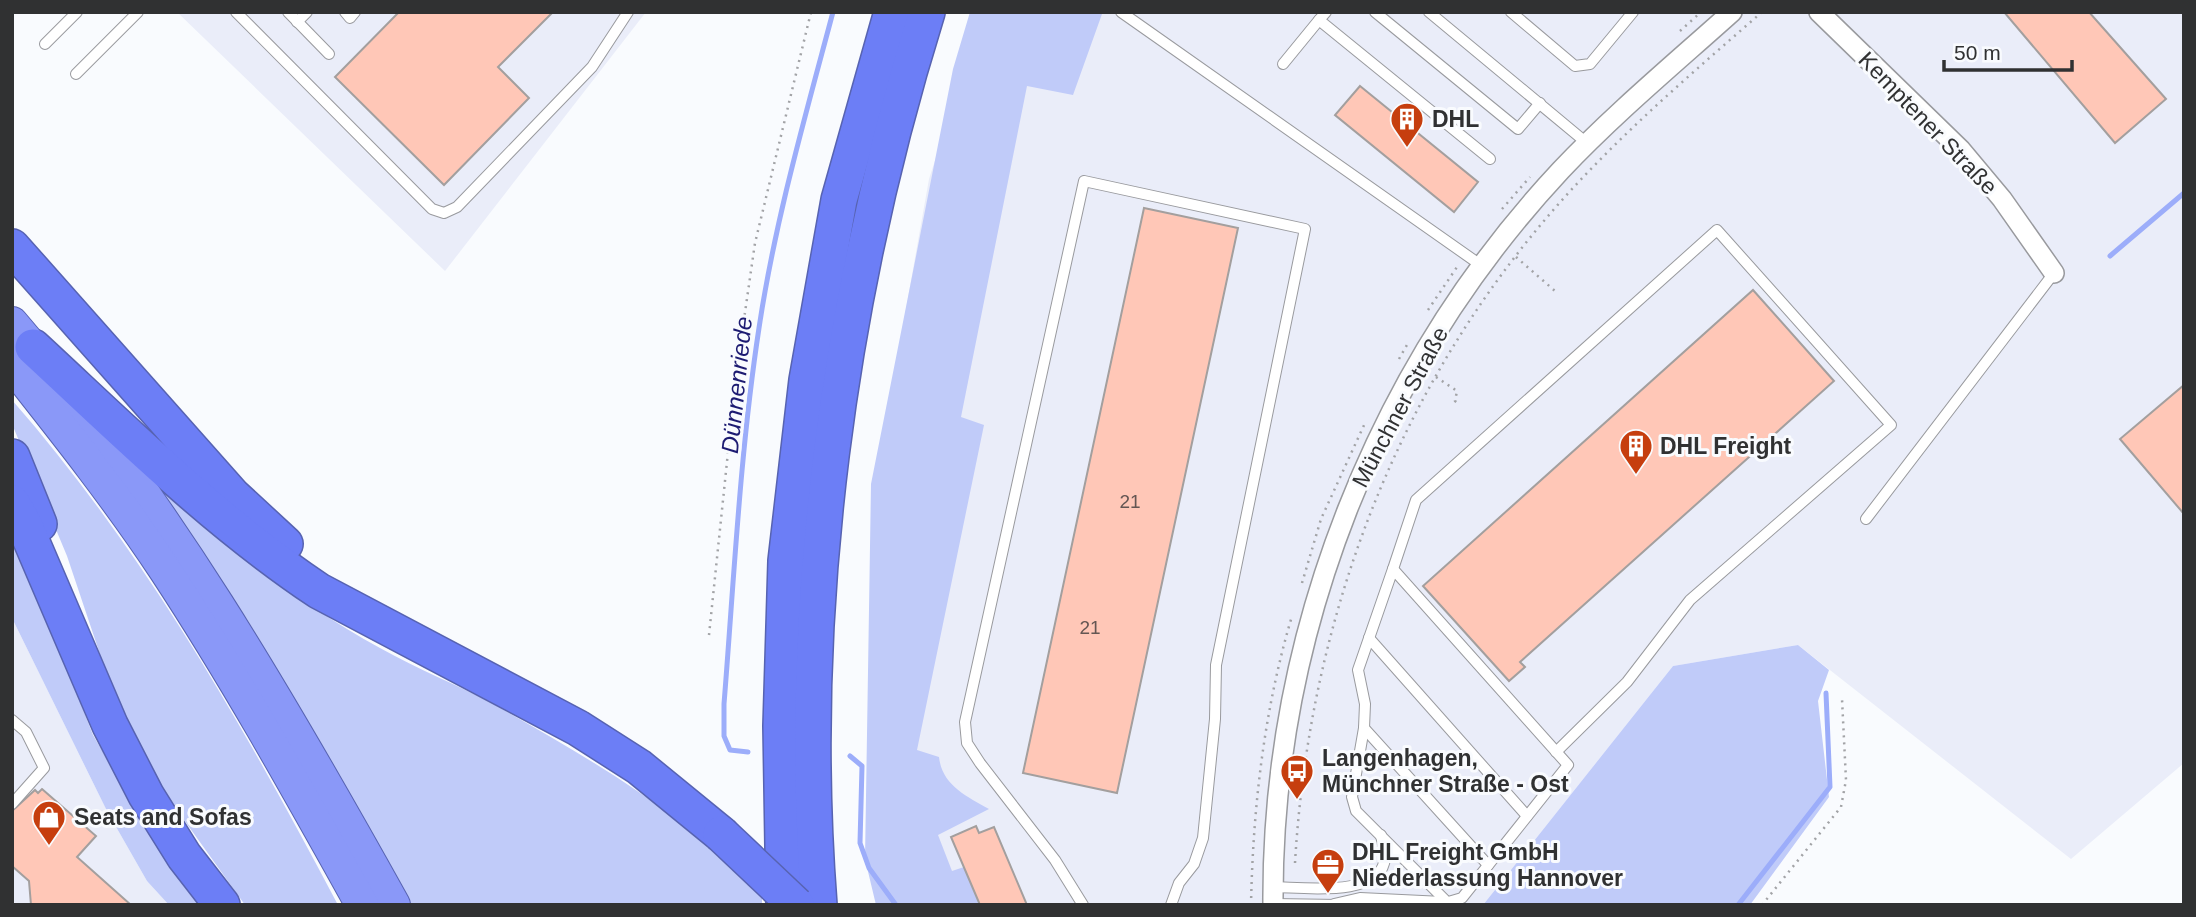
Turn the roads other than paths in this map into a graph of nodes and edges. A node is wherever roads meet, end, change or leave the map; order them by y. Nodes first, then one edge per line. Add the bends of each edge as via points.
1 (78, 12) edge
2 (138, 12) edge
3 (236, 12) edge
4 (288, 12) edge
5 (307, 12) edge
6 (345, 12) edge
7 (355, 12) edge
8 (628, 12) edge
9 (892, 12) edge
10 (927, 12) edge
11 (1121, 12) edge
12 (1375, 12) edge
13 (1429, 12) edge
14 (1511, 12) edge
15 (1732, 12) edge
16 (1819, 12) edge
17 (1627, 14) edge
18 (1322, 16) edge
19 (297, 22) junction
20 (45, 44) dead end
21 (329, 54) dead end
22 (1283, 64) dead end
23 (76, 74) dead end
24 (1540, 103) junction
25 (1588, 144) junction
26 (1490, 159) dead end
27 (12, 247) edge
28 (1474, 260) junction
29 (2054, 273) joint
30 (19, 345) edge
31 (12, 457) edge
32 (12, 503) edge
33 (1866, 519) dead end
34 (1393, 569) junction
35 (382, 625) junction
36 (1369, 638) junction
37 (80, 654) junction
38 (267, 711) junction
39 (12, 720) edge
40 (1364, 728) junction
41 (1556, 752) junction
42 (12, 804) edge
43 (1528, 816) junction
44 (1380, 835) junction
45 (1488, 865) junction
46 (1273, 898) edge
47 (1443, 903) edge
48 (1336, 904) edge
49 (222, 905) edge
50 (362, 905) edge
51 (394, 905) edge
52 (784, 905) edge
53 (796, 905) edge
54 (819, 905) edge
55 (1083, 905) edge
56 (1171, 905) edge

1 - 20 lane
2 - 23 lane
3 - 8 lane via 432,209 443,213 457,207 592,67
4 - 19 lane
5 - 19 lane
6 - 7 lane via 350,18
9 - 52 highway via 839,200 806,393 786,561 781,726
10 - 54 highway via 876,203 831,469 813,723
11 - 28 lane
12 - 24 lane via 1518,129
13 - 24 lane
14 - 17 lane via 1575,66 1590,64
15 - 25 street, Münchner Straße
16 - 29 street, Kemptener Straße via 1961,150
18 - 22 lane
18 - 26 lane
19 - 21 lane
24 - 25 lane
25 - 28 street, Münchner Straße
27 - 35 highway via 233,496 318,575
28 - 46 street, Münchner Straße via 1395,405 1359,482 1325,573 1298,669 1284,744 1275,820
29 - 33 lane
30 - 35 highway via 244,538 319,591
30 - 38 highway via 185,552
31 - 37 highway via 39,523
32 - 37 highway
34 - 36 lane
34 - 41 lane
34 - 41 lane via 1416,500 1717,230 1891,425 1690,600 1627,682
35 - 53 highway, bridge via 578,727 639,767 722,834
36 - 40 lane via 1358,670
36 - 43 lane
37 - 49 highway via 146,794 184,856
38 - 50 highway
38 - 51 highway
39 - 42 lane via 26,732 44,768
40 - 44 lane via 1352,797 1356,811
40 - 45 lane
41 - 43 lane via 1568,765
43 - 45 lane
44 - 46 lane via 1385,858 1366,884 1293,887
44 - 47 lane
45 - 47 lane via 1462,898
46 - 48 lane
47 - 48 lane via 1360,898
55 - 56 lane via 967,743 965,722 1084,181 1305,229 1216,665 1203,838

